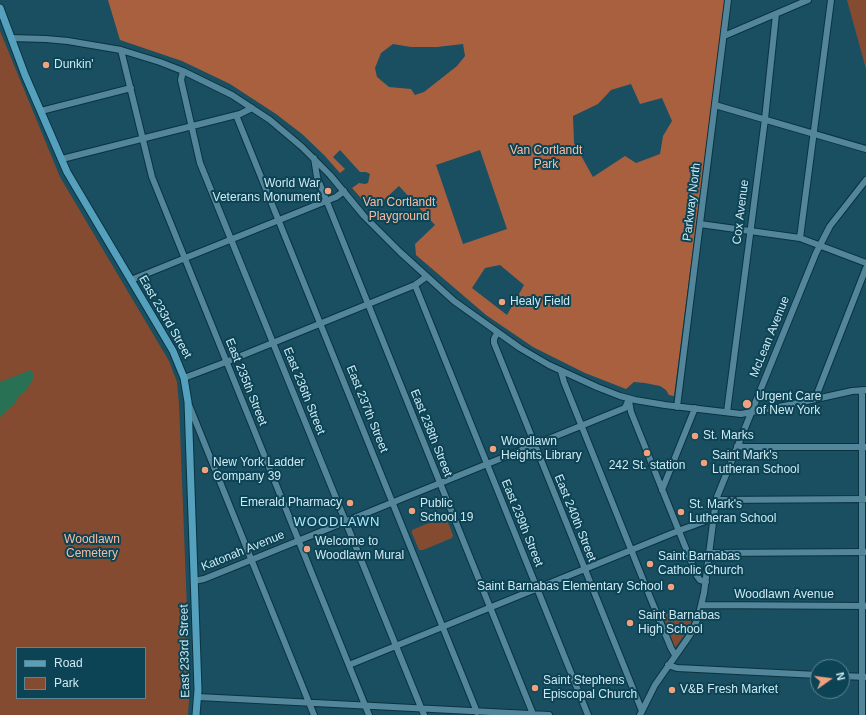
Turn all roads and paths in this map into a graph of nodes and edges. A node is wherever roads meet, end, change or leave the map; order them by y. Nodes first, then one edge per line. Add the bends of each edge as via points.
1 (728, 0) edge
2 (808, 0) edge
3 (831, 0) edge
4 (0, 8) edge
5 (776, 14) junction
6 (724, 36) junction
7 (11, 38) junction
8 (121, 50) junction
9 (183, 71) junction
10 (131, 88) junction
11 (715, 105) junction
12 (252, 108) junction
13 (41, 111) junction
14 (236, 115) junction
15 (764, 119) junction
16 (192, 126) junction
17 (813, 133) junction
18 (142, 139) junction
19 (866, 149) edge
20 (314, 158) junction
21 (62, 159) junction
22 (866, 180) edge
23 (344, 191) junction
24 (326, 201) junction
25 (279, 220) junction
26 (700, 224) junction
27 (750, 231) junction
28 (800, 238) junction
29 (231, 239) junction
30 (819, 245) junction
31 (185, 258) junction
32 (866, 263) edge
33 (866, 268) edge
34 (426, 277) junction
35 (131, 280) junction
36 (415, 285) junction
37 (368, 304) junction
38 (320, 324) junction
39 (497, 333) junction
40 (273, 343) junction
41 (226, 362) junction
42 (561, 371) junction
43 (184, 378) junction
44 (864, 390) edge
45 (629, 399) junction
46 (815, 399) junction
47 (188, 402) junction
48 (677, 407) junction
49 (695, 408) junction
50 (727, 412) junction
51 (752, 412) junction
52 (582, 426) junction
53 (534, 446) junction
54 (737, 446) junction
55 (864, 447) edge
56 (487, 465) junction
57 (440, 484) junction
58 (662, 490) junction
59 (864, 499) edge
60 (717, 500) junction
61 (393, 503) junction
62 (713, 520) junction
63 (346, 522) junction
64 (678, 531) junction
65 (298, 541) junction
66 (631, 551) junction
67 (864, 552) edge
68 (710, 553) junction
69 (252, 560) junction
70 (584, 570) junction
71 (194, 581) junction
72 (706, 582) junction
73 (537, 589) junction
74 (702, 605) junction
75 (864, 606) edge
76 (490, 608) junction
77 (443, 627) junction
78 (864, 644) edge
79 (396, 646) junction
80 (676, 656) junction
81 (349, 665) junction
82 (668, 665) junction
83 (810, 675) edge
84 (850, 676) edge
85 (864, 677) edge
86 (198, 697) junction
87 (309, 703) junction
88 (366, 706) junction
89 (423, 712) edge
90 (477, 712) junction
91 (641, 713) edge
92 (533, 714) edge
93 (196, 715) edge
94 (314, 715) edge
95 (369, 715) edge
96 (549, 715) edge
97 (588, 715) edge
98 (862, 715) edge

1 - 6 street, Parkway North
2 - 5 street
3 - 17 street
4 - 7 main road, East 233rd Street
5 - 6 street
5 - 15 street, Cox Avenue
6 - 11 street, Parkway North
7 - 8 street via 68,41
7 - 13 main road, East 233rd Street
8 - 9 street
8 - 10 street, East 235th Street
9 - 12 street via 212,84
9 - 16 street, East 236th Street via 181,77
10 - 13 street
10 - 18 street, East 235th Street
11 - 15 street
11 - 26 street, Parkway North
12 - 14 street
12 - 20 street via 288,134
13 - 21 main road, East 233rd Street
14 - 16 street
14 - 25 street, East 237th Street
15 - 17 street
15 - 27 street, Cox Avenue
16 - 18 street
16 - 29 street, East 236th Street via 200,163
17 - 19 street
17 - 28 street
18 - 21 street
18 - 31 street, East 235th Street via 150,172
20 - 23 street
20 - 24 street, East 238th Street via 316,175
21 - 35 main road, East 233rd Street via 70,178
22 - 30 street, McLean Avenue via 834,220
23 - 24 street
23 - 34 street via 364,216
24 - 25 street
24 - 37 street, East 238th Street
25 - 29 street
25 - 38 street, East 237th Street
26 - 27 street
26 - 48 street, Parkway North
27 - 28 street
27 - 50 street, Cox Avenue
28 - 30 street
29 - 31 street
29 - 40 street, East 236th Street
30 - 32 street
30 - 51 street, McLean Avenue
31 - 35 street
31 - 41 street, East 235th Street
33 - 46 street
34 - 36 street
34 - 39 street
35 - 43 main road, East 233rd Street via 177,358
36 - 37 street
36 - 56 street, East 239th Street
37 - 38 street
37 - 57 street, East 238th Street
38 - 40 street
38 - 61 street, East 237th Street
39 - 42 street
39 - 53 street, East 240th Street via 494,343
40 - 41 street
40 - 63 street, East 236th Street
41 - 43 street
41 - 65 street, East 235th Street
42 - 45 street
42 - 52 street
43 - 47 main road, East 233rd Street
44 - 46 street
44 - 55 street
45 - 48 street
45 - 52 street, Katonah Avenue via 624,409
45 - 58 street via 630,410
46 - 51 street
47 - 69 street
47 - 71 main road, East 233rd Street
48 - 49 street
49 - 50 street
49 - 58 street
50 - 51 street
51 - 54 street, McLean Avenue
52 - 53 street, Katonah Avenue
52 - 66 street
53 - 56 street, Katonah Avenue
53 - 70 street, East 240th Street
54 - 55 street
54 - 60 street, McLean Avenue
55 - 59 street
56 - 57 street, Katonah Avenue
56 - 73 street, East 239th Street
57 - 61 street, Katonah Avenue
57 - 76 street, East 238th Street
58 - 64 street
59 - 60 street
59 - 67 street
60 - 62 street, McLean Avenue
61 - 63 street, Katonah Avenue
61 - 77 street, East 237th Street
62 - 64 street
62 - 68 street, McLean Avenue
63 - 65 street, Katonah Avenue
63 - 79 street, East 236th Street
64 - 66 street
64 - 72 street via 697,576
65 - 69 street, Katonah Avenue
65 - 81 street, East 235th Street
66 - 70 street
66 - 80 street
67 - 68 street
67 - 75 street
68 - 72 street, McLean Avenue
69 - 71 street, Katonah Avenue
69 - 87 street
70 - 73 street
70 - 91 street, East 240th Street
71 - 86 main road, East 233rd Street
72 - 74 street, McLean Avenue
73 - 76 street
73 - 97 street, East 239th Street
74 - 75 street, Woodlawn Avenue
74 - 80 street, McLean Avenue via 692,631
75 - 78 street
76 - 77 street
76 - 92 street, East 238th Street
77 - 79 street
77 - 90 street, East 237th Street
78 - 85 street
79 - 81 street
79 - 89 street, East 236th Street
80 - 82 street, McLean Avenue
81 - 88 street, East 235th Street
82 - 83 street via 677,668
82 - 91 street, McLean Avenue
84 - 85 street
85 - 98 street
86 - 87 street
86 - 93 main road, East 233rd Street
87 - 88 street
87 - 94 street
88 - 89 street
88 - 95 street, East 235th Street
89 - 90 street
90 - 92 street
92 - 96 street

